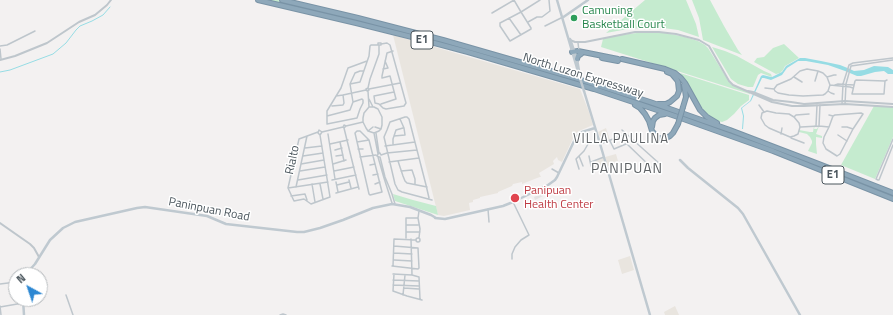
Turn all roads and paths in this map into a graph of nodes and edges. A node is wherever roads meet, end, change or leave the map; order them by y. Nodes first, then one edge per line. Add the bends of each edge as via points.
1 (111, 0) edge
2 (258, 0) edge
3 (282, 0) edge
4 (514, 0) edge
5 (540, 0) edge
6 (549, 0) edge
7 (557, 0) edge
8 (588, 0) edge
9 (521, 12) junction
10 (492, 13) dead end
11 (509, 18) junction
12 (562, 18) junction
13 (528, 22) junction
14 (545, 26) dead end
15 (35, 31) dead end
16 (521, 35) junction
17 (379, 40) dead end
18 (570, 40) junction
19 (578, 42) junction
20 (379, 44) junction
21 (0, 46) edge
22 (0, 49) edge
23 (393, 51) junction
24 (576, 52) junction
25 (577, 59) joint
26 (893, 59) edge
27 (1, 60) edge
28 (620, 60) junction
29 (367, 61) junction
30 (385, 61) junction
31 (383, 69) junction
32 (363, 71) junction
33 (664, 71) junction
34 (670, 71) junction
35 (818, 71) junction
36 (675, 74) junction
37 (579, 75) junction
38 (836, 75) dead end
39 (794, 77) junction
40 (827, 77) junction
41 (815, 81) dead end
42 (802, 82) dead end
43 (400, 83) junction
44 (350, 84) junction
45 (392, 84) junction
46 (830, 85) junction
47 (844, 85) junction
48 (854, 87) junction
49 (765, 88) dead end
50 (368, 89) junction
51 (774, 89) junction
52 (828, 91) junction
53 (394, 92) junction
54 (351, 94) junction
55 (834, 94) dead end
56 (884, 94) junction
57 (343, 95) junction
58 (336, 96) junction
59 (886, 97) dead end
60 (369, 98) junction
61 (626, 100) junction
62 (353, 102) junction
63 (650, 102) junction
64 (376, 103) junction
65 (843, 103) junction
66 (379, 104) junction
67 (819, 104) junction
68 (759, 105) dead end
69 (893, 105) edge
70 (331, 106) junction
71 (372, 106) junction
72 (369, 107) junction
73 (764, 112) junction
74 (809, 114) dead end
75 (858, 114) junction
76 (829, 115) dead end
77 (327, 116) junction
78 (675, 116) junction
79 (833, 116) junction
80 (794, 117) junction
81 (860, 117) junction
82 (400, 119) junction
83 (363, 122) junction
84 (817, 126) junction
85 (800, 127) junction
86 (343, 128) junction
87 (381, 128) junction
88 (404, 128) junction
89 (595, 128) junction
90 (782, 128) dead end
91 (829, 128) junction
92 (842, 128) dead end
93 (853, 129) junction
94 (622, 130) dead end
95 (730, 130) junction
96 (368, 131) junction
97 (652, 131) junction
98 (318, 132) junction
99 (322, 132) junction
100 (584, 132) junction
101 (375, 133) junction
102 (320, 134) junction
103 (328, 134) dead end
104 (626, 134) junction
105 (781, 134) junction
106 (838, 135) dead end
107 (307, 136) junction
108 (394, 136) junction
109 (790, 137) junction
110 (348, 140) junction
111 (369, 140) junction
112 (893, 140) edge
113 (610, 141) junction
114 (633, 141) junction
115 (847, 141) junction
116 (340, 142) junction
117 (357, 142) junction
118 (415, 142) junction
119 (804, 143) dead end
120 (330, 144) junction
121 (393, 144) junction
122 (600, 144) junction
123 (627, 144) junction
124 (893, 145) edge
125 (322, 146) junction
126 (385, 146) junction
127 (305, 148) junction
128 (342, 148) junction
129 (358, 149) junction
130 (363, 149) dead end
131 (335, 150) dead end
132 (417, 150) junction
133 (324, 153) junction
134 (387, 154) junction
135 (343, 155) junction
136 (373, 155) junction
137 (379, 155) junction
138 (303, 156) junction
139 (336, 156) dead end
140 (579, 156) junction
141 (589, 156) dead end
142 (360, 157) junction
143 (604, 157) junction
144 (352, 158) junction
145 (356, 158) dead end
146 (419, 158) junction
147 (324, 160) junction
148 (680, 160) dead end
149 (398, 161) junction
150 (389, 162) junction
151 (590, 162) junction
152 (301, 164) junction
153 (333, 164) junction
154 (375, 164) junction
155 (370, 165) dead end
156 (583, 166) dead end
157 (326, 167) junction
158 (354, 167) junction
159 (552, 169) dead end
160 (579, 169) dead end
161 (334, 170) junction
162 (594, 170) dead end
163 (300, 171) junction
164 (401, 171) junction
165 (559, 173) junction
166 (378, 174) junction
167 (327, 175) junction
168 (356, 175) junction
169 (373, 175) dead end
170 (335, 179) junction
171 (298, 180) junction
172 (332, 180) dead end
173 (328, 182) junction
174 (336, 182) dead end
175 (380, 182) junction
176 (320, 183) junction
177 (312, 184) junction
178 (374, 184) dead end
179 (415, 184) junction
180 (336, 185) junction
181 (296, 187) junction
182 (427, 187) junction
183 (288, 188) junction
184 (351, 188) junction
185 (893, 193) edge
186 (292, 196) junction
187 (428, 198) junction
188 (893, 199) edge
189 (307, 200) junction
190 (323, 200) junction
191 (432, 200) dead end
192 (316, 202) junction
193 (513, 202) junction
194 (394, 205) junction
195 (488, 210) junction
196 (418, 211) junction
197 (418, 218) junction
198 (489, 222) dead end
199 (0, 223) edge
200 (406, 225) junction
201 (419, 225) junction
202 (406, 232) junction
203 (420, 232) junction
204 (406, 239) junction
205 (411, 240) junction
206 (394, 246) junction
207 (412, 247) junction
208 (394, 253) junction
209 (412, 254) junction
210 (39, 257) junction
211 (512, 259) dead end
212 (394, 260) junction
213 (412, 261) junction
214 (33, 267) edge
215 (412, 268) junction
216 (405, 275) junction
217 (412, 275) junction
218 (393, 280) junction
219 (404, 280) junction
220 (419, 281) junction
221 (393, 285) junction
222 (419, 286) junction
223 (404, 287) junction
224 (419, 289) junction
225 (66, 295) dead end
226 (403, 295) junction
227 (0, 306) edge
228 (799, 314) edge
229 (1, 315) edge
230 (73, 315) edge
231 (280, 315) edge
232 (286, 315) edge
233 (650, 315) edge
234 (794, 315) edge

1 - 27 street via 95,15 79,22 47,43
2 - 61 highway, North Luzon Expressway / E1 via 440,44
3 - 63 highway, North Luzon Expressway / E1 via 443,40
4 - 9 street
4 - 10 street
5 - 9 street
6 - 13 street via 550,11
7 - 12 main road
8 - 12 main road
9 - 11 street
9 - 13 street
11 - 16 street
11 - 16 street via 499,25 508,39 510,41
12 - 14 street
12 - 18 main road
13 - 16 street via 531,30
15 - 21 street
17 - 20 street
18 - 19 street
18 - 24 main road
19 - 24 street
19 - 67 street via 635,32 668,32 699,40 709,46 731,83 737,88 772,102 792,106
20 - 23 street via 390,44
20 - 29 street via 370,46
20 - 50 street via 379,54
22 - 27 street
23 - 30 street via 388,52
23 - 43 street
24 - 25 highway
24 - 28 highway
24 - 37 main road
25 - 37 main road
26 - 47 street via 853,63 849,66
28 - 33 highway
28 - 34 highway
29 - 32 street
29 - 58 street via 349,67
30 - 31 street
30 - 31 street via 388,68
31 - 45 street via 382,77 389,76
32 - 44 street via 355,74
32 - 44 street via 360,83
33 - 36 highway
33 - 63 highway via 678,82 677,96 666,104
34 - 36 highway
34 - 95 highway via 683,81 703,113
35 - 39 street via 805,69
35 - 40 street
35 - 41 street
36 - 97 highway, bridge via 686,90 678,124 672,135 666,138 658,138
37 - 89 main road, bridge
38 - 40 street
39 - 42 street
39 - 51 street
40 - 46 street
43 - 45 street
43 - 66 street via 405,105 386,109
44 - 54 street
45 - 50 street
45 - 53 street
46 - 47 street
46 - 52 street
47 - 48 street
47 - 65 street
48 - 56 street via 852,94
48 - 56 street via 858,79 886,81
49 - 51 street
50 - 54 street
50 - 60 street
51 - 52 street via 778,93 803,96 823,95
52 - 55 street
53 - 64 street via 374,96
53 - 66 street via 395,100
54 - 57 street
54 - 62 street
56 - 59 street
57 - 58 street
57 - 70 street via 344,104
58 - 70 street
60 - 71 street
60 - 72 street
61 - 78 highway, North Luzon Expressway / E1
61 - 97 highway via 644,112
62 - 77 street via 350,110
62 - 77 street via 363,100 357,118 329,124
63 - 95 highway, North Luzon Expressway / E1
64 - 66 street
64 - 71 street
65 - 67 street
65 - 69 street
67 - 84 street
68 - 73 street
70 - 77 street
71 - 72 street
71 - 87 street via 378,109 382,116
72 - 83 street via 364,113
73 - 80 street via 789,114
73 - 105 street via 761,118 765,125
74 - 80 street
75 - 79 street
75 - 81 street
75 - 81 street via 863,113
76 - 79 street
78 - 97 highway via 657,116 652,123
78 - 188 highway, North Luzon Expressway / E1 via 812,166
79 - 91 street
80 - 85 street
81 - 93 street
82 - 88 street
82 - 118 street via 409,119
82 - 126 street via 389,122 384,137
83 - 86 street
83 - 96 street
84 - 85 street
84 - 91 street
85 - 109 street via 798,134
86 - 99 street
86 - 110 street
87 - 96 street via 374,127
87 - 101 street
88 - 108 street via 396,130
88 - 108 street via 404,135
89 - 100 main road, Paninpuan Road
89 - 122 main road
90 - 105 street
91 - 115 street via 823,143 828,151 838,155
92 - 93 street
93 - 115 street
94 - 104 street
95 - 185 highway, North Luzon Expressway / E1
96 - 101 street
98 - 99 street
98 - 102 street
98 - 107 street
99 - 102 street
100 - 140 street via 588,144
100 - 165 main road, Paninpuan Road via 573,141
101 - 137 street
102 - 125 street
103 - 120 street
104 - 113 street
104 - 114 street
105 - 109 street
106 - 115 street
107 - 127 street, Rialto
107 - 183 street via 299,139
108 - 121 street
109 - 119 street
110 - 116 street
110 - 144 street
111 - 117 street
111 - 117 street via 358,131 355,133
111 - 136 street
112 - 124 street via 876,179 879,180
113 - 122 street
113 - 123 street via 614,149
114 - 123 street
114 - 123 street via 661,165 657,170 655,171
116 - 120 street
116 - 128 street
117 - 129 street
118 - 121 street
118 - 132 street
120 - 153 street
121 - 126 street
122 - 143 main road
125 - 127 street
125 - 133 street
126 - 134 street
127 - 138 street, Rialto
128 - 131 street
128 - 135 street
129 - 130 street
129 - 142 street
132 - 134 street
132 - 146 street
133 - 138 street
133 - 147 street
134 - 137 street
134 - 150 street
135 - 139 street
135 - 153 street via 345,160
136 - 137 street
136 - 142 street
136 - 154 street
137 - 194 street
138 - 152 street, Rialto
140 - 156 street
140 - 160 street via 576,160
141 - 151 street
142 - 175 street via 370,195 382,192
143 - 151 street
143 - 233 main road
144 - 145 street
144 - 158 street
146 - 149 street
146 - 182 street
147 - 152 street
147 - 157 street
148 - 228 main road via 743,214
149 - 150 street
149 - 164 street
150 - 187 street via 398,190
151 - 162 street
152 - 163 street, Rialto
153 - 161 street
154 - 155 street
154 - 166 street
157 - 163 street
157 - 167 street
158 - 161 street
158 - 168 street
159 - 165 street
161 - 170 street
163 - 171 street, Rialto
164 - 179 street via 407,183
164 - 179 street via 412,170
165 - 193 main road, Paninpuan Road via 548,185
166 - 169 street
166 - 175 street
167 - 171 street
167 - 173 street
168 - 170 street
168 - 184 street via 358,188
170 - 172 street
171 - 181 street, Rialto
173 - 176 street
173 - 190 street via 330,197
174 - 180 street
175 - 178 street
176 - 177 street
176 - 190 street
177 - 181 street
177 - 192 street
179 - 182 street
180 - 184 street via 349,181
180 - 184 street via 337,192
181 - 183 street
182 - 187 street
183 - 186 street
186 - 189 street via 294,201
186 - 189 street via 305,194
187 - 191 street
189 - 192 street via 311,204
190 - 192 street
193 - 195 main road, Paninpuan Road
193 - 211 street via 529,235 520,240 515,247
194 - 196 main road, Paninpuan Road
194 - 210 main road, Paninpuan Road via 373,208 304,232 226,224 207,216 137,208 68,225 53,237
195 - 196 main road, Paninpuan Road via 445,219
195 - 198 street
196 - 197 street
197 - 200 street via 407,217
197 - 201 street
199 - 210 street via 30,244
200 - 201 street
200 - 202 street
201 - 203 street
202 - 203 street
202 - 204 street
203 - 205 street via 419,242
204 - 205 street
204 - 206 street via 394,238
205 - 207 street
206 - 207 street
206 - 208 street
207 - 209 street
207 - 215 street via 419,248 419,268
208 - 209 street
208 - 212 street
209 - 213 street
210 - 214 main road, Paninpuan Road
212 - 213 street
212 - 215 street via 393,266
213 - 215 street
215 - 217 street
216 - 217 street
216 - 218 street via 393,274
216 - 219 street
217 - 220 street via 419,276
218 - 219 street
218 - 221 street
219 - 220 street
219 - 223 street
220 - 222 street
221 - 223 street
221 - 226 street via 392,291
222 - 223 street
222 - 224 street
223 - 224 street
223 - 226 street
224 - 226 street via 421,300
225 - 230 street
227 - 229 street
228 - 234 street
231 - 232 street

